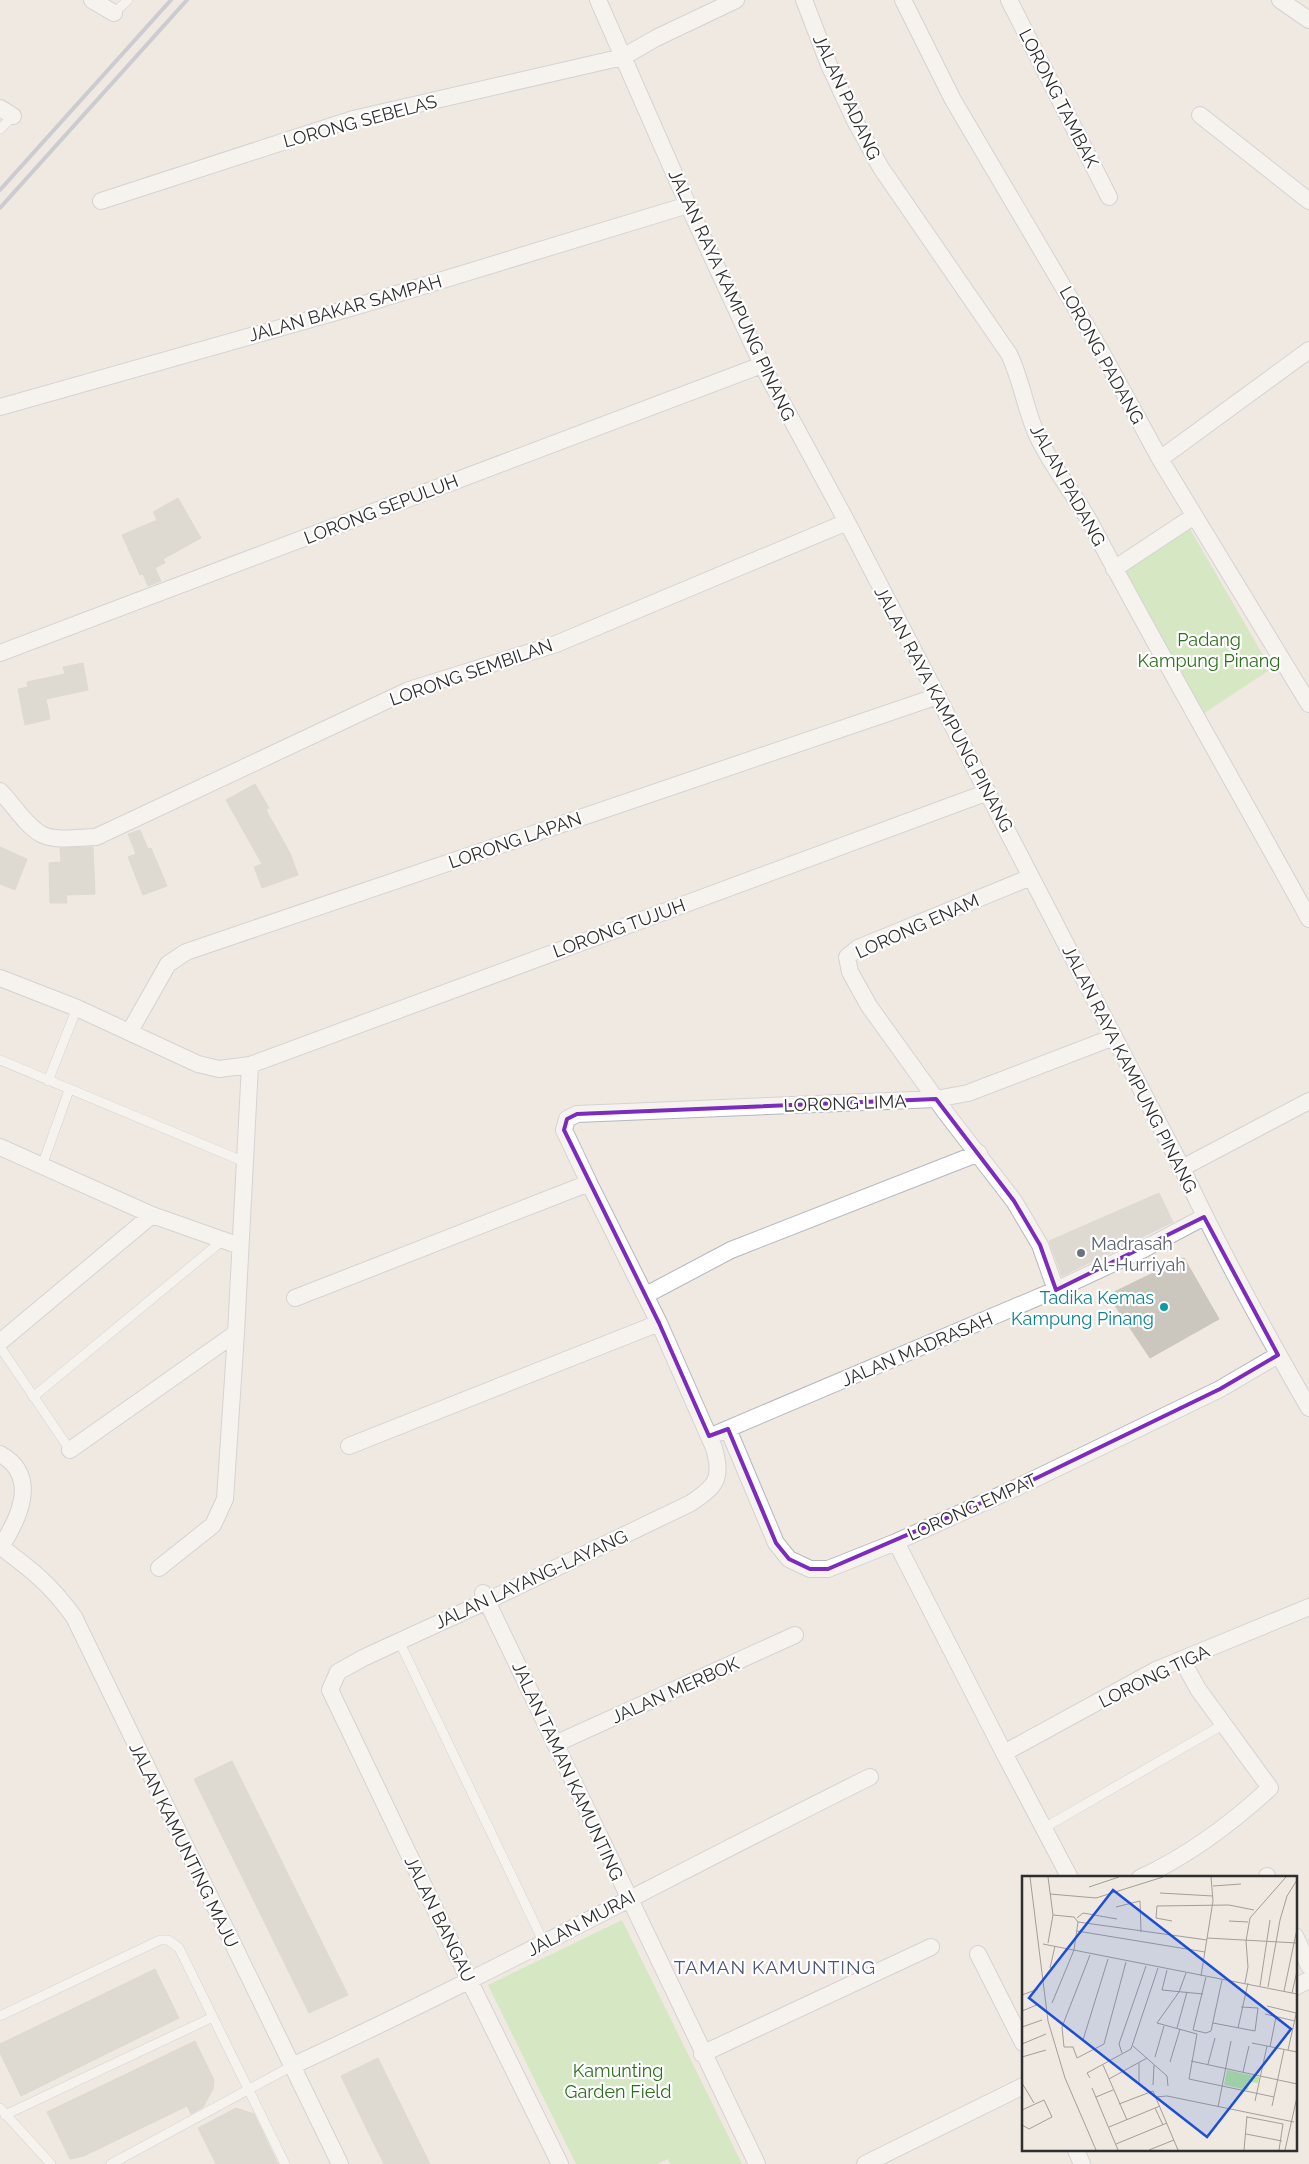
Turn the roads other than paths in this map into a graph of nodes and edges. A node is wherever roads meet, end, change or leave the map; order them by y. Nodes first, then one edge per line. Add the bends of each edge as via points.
1 (92, 0) edge
2 (128, 0) edge
3 (598, 0) edge
4 (736, 0) edge
5 (804, 0) edge
6 (903, 0) edge
7 (1009, 0) edge
8 (1280, 0) edge
9 (114, 14) joint
10 (1309, 20) edge
11 (624, 57) junction
12 (6, 112) edge
13 (1200, 115) dead end
14 (0, 129) edge
15 (1109, 197) dead end
16 (101, 201) dead end
17 (1309, 201) edge
18 (688, 205) junction
19 (1309, 350) edge
20 (762, 365) junction
21 (0, 407) edge
22 (1160, 460) junction
23 (1194, 516) junction
24 (847, 522) junction
25 (1114, 569) junction
26 (0, 653) edge
27 (938, 696) junction
28 (1309, 704) edge
29 (0, 790) edge
30 (988, 792) junction
31 (1031, 877) junction
32 (1309, 919) edge
33 (0, 978) edge
34 (77, 1008) junction
35 (130, 1031) junction
36 (1114, 1037) junction
37 (0, 1060) edge
38 (250, 1065) junction
39 (48, 1081) junction
40 (69, 1090) junction
41 (936, 1099) junction
42 (1309, 1101) edge
43 (0, 1147) edge
44 (979, 1153) junction
45 (245, 1162) junction
46 (42, 1166) junction
47 (1182, 1168) junction
48 (589, 1183) junction
49 (152, 1215) junction
50 (1204, 1217) junction
51 (223, 1240) junction
52 (240, 1246) junction
53 (1056, 1290) junction
54 (646, 1295) junction
55 (295, 1298) dead end
56 (659, 1323) junction
57 (236, 1333) junction
58 (0, 1342) edge
59 (0, 1347) edge
60 (1278, 1355) junction
61 (33, 1397) junction
62 (1309, 1408) edge
63 (728, 1429) junction
64 (709, 1436) junction
65 (348, 1446) dead end
66 (70, 1450) joint
67 (0, 1454) edge
68 (896, 1542) junction
69 (0, 1548) edge
70 (159, 1568) dead end
71 (485, 1597) junction
72 (1309, 1607) edge
73 (794, 1636) dead end
74 (399, 1641) junction
75 (1182, 1660) junction
76 (338, 1672) joint
77 (1224, 1724) junction
78 (555, 1744) junction
79 (1004, 1754) junction
80 (870, 1777) dead end
81 (1044, 1828) junction
82 (1069, 1876) edge
83 (1144, 1876) edge
84 (629, 1899) junction
85 (1296, 1938) edge
86 (544, 1943) junction
87 (931, 1947) dead end
88 (978, 1954) dead end
89 (1309, 1966) edge
90 (1309, 1980) edge
91 (470, 1982) junction
92 (1296, 1986) edge
93 (0, 2016) edge
94 (212, 2017) junction
95 (1022, 2041) edge
96 (702, 2054) junction
97 (292, 2066) junction
98 (1022, 2086) edge
99 (248, 2089) junction
100 (2, 2112) edge
101 (1077, 2152) edge
102 (51, 2164) edge
103 (111, 2164) edge
104 (284, 2164) edge
105 (340, 2164) edge
106 (560, 2164) edge
107 (757, 2164) edge
108 (866, 2164) edge
109 (1082, 2164) edge

1 - 9 street
2 - 9 lane
3 - 11 street, JALAN RAYA KAMPUNG PINANG
4 - 11 street, LORONG SEBELAS
5 - 25 street, JALAN PADANG via 855,121 881,168 1010,354 1036,434
6 - 22 street, LORONG PADANG via 953,100 1101,351
7 - 15 street, LORONG TAMBAK
8 - 10 street
11 - 16 street, LORONG SEBELAS via 353,119
11 - 18 street, JALAN RAYA KAMPUNG PINANG
12 - 14 lane
13 - 17 street
18 - 20 street, JALAN RAYA KAMPUNG PINANG
18 - 21 street, JALAN BAKAR SAMPAH via 354,307
19 - 22 street
20 - 24 street, JALAN RAYA KAMPUNG PINANG
20 - 26 street, LORONG SEPULUH
22 - 23 street, LORONG PADANG
23 - 25 street
23 - 28 street, LORONG PADANG
24 - 27 street, JALAN RAYA KAMPUNG PINANG
24 - 29 street, LORONG SEMBILAN via 556,644 409,690 96,837 42,835
25 - 32 street, JALAN PADANG
27 - 30 street, JALAN RAYA KAMPUNG PINANG
27 - 35 street, LORONG LAPAN via 186,952 168,964
30 - 31 street, JALAN RAYA KAMPUNG PINANG
30 - 38 street, LORONG TUJUH
31 - 36 street, JALAN RAYA KAMPUNG PINANG
31 - 41 street, LORONG ENAM via 858,948 847,957 850,972 869,1006
33 - 34 street, LORONG TUJUH
34 - 35 street, LORONG TUJUH
34 - 39 lane
35 - 38 street, LORONG TUJUH via 198,1064 219,1069
36 - 41 street, LORONG LIMA via 968,1093
36 - 47 street, JALAN RAYA KAMPUNG PINANG
37 - 39 lane
38 - 45 street
39 - 40 lane
40 - 45 lane
40 - 46 lane
41 - 44 street
41 - 48 street, LORONG LIMA via 577,1114 567,1119 564,1130
42 - 47 street
43 - 46 street
44 - 53 street via 1014,1201 1040,1245
44 - 54 street via 731,1250
45 - 52 street
46 - 49 street
47 - 50 street, JALAN RAYA KAMPUNG PINANG
48 - 54 street
48 - 55 street
49 - 51 street
49 - 58 street
50 - 53 street, JALAN MADRASAH
50 - 60 street, JALAN RAYA KAMPUNG PINANG
51 - 52 street
51 - 61 lane
52 - 57 street
53 - 63 street, JALAN MADRASAH
54 - 56 street
56 - 64 street
56 - 65 street
57 - 66 street
57 - 70 street via 225,1499 213,1525
59 - 61 lane
60 - 62 street, JALAN RAYA KAMPUNG PINANG
60 - 68 street, LORONG EMPAT via 1220,1389
61 - 66 lane
63 - 64 street, JALAN MADRASAH
63 - 68 street, LORONG EMPAT via 776,1543 790,1559 810,1570 828,1569
64 - 71 street, JALAN LAYANG-LAYANG via 718,1463 718,1478 710,1490 691,1503
67 - 69 street via 16,1468 23,1486 23,1504
68 - 79 street
69 - 97 street, JALAN KAMUNTING MAJU via 50,1586 74,1617
71 - 74 street, JALAN LAYANG-LAYANG
71 - 78 street, JALAN TAMAN KAMUNTING
72 - 75 street, LORONG TIGA
73 - 78 street, JALAN MERBOK
74 - 76 street, JALAN LAYANG-LAYANG
74 - 86 lane
75 - 77 street via 1198,1689
75 - 79 street, LORONG TIGA via 1156,1670
76 - 91 street, JALAN BANGAU via 330,1690
77 - 81 lane
77 - 83 street via 1270,1788 1197,1846
78 - 84 street, JALAN TAMAN KAMUNTING
79 - 81 street
80 - 84 street, JALAN MURAI
81 - 82 street
84 - 86 street, JALAN MURAI
84 - 96 street, JALAN TAMAN KAMUNTING
85 - 89 street
86 - 91 street, JALAN MURAI
87 - 96 street
88 - 95 street
90 - 92 street
91 - 97 street, JALAN MURAI
91 - 106 street, JALAN BANGAU
93 - 94 lane via 160,1940 168,1940 179,1948
94 - 99 lane
94 - 100 lane
96 - 107 street, JALAN TAMAN KAMUNTING
97 - 99 lane
97 - 105 street, JALAN KAMUNTING MAJU
98 - 108 street
99 - 103 lane
99 - 104 lane
100 - 102 lane
101 - 109 street

